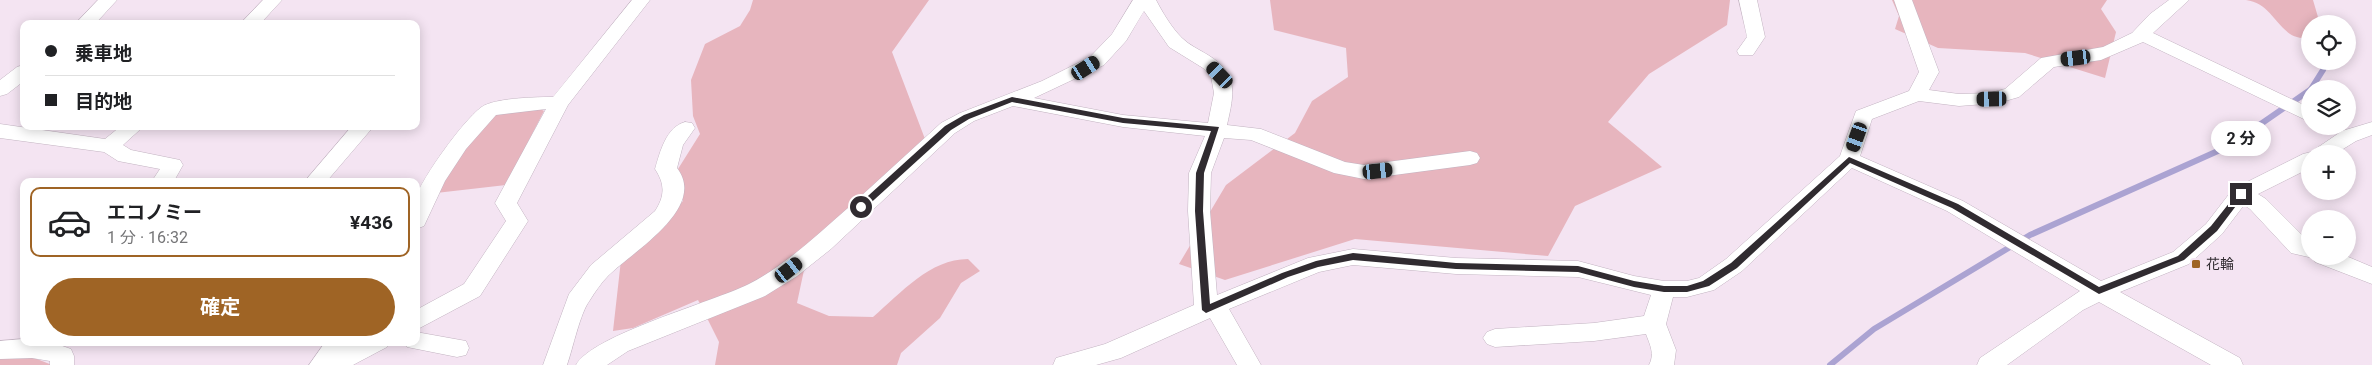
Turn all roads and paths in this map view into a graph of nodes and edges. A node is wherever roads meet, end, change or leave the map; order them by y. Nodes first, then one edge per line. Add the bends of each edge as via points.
1 (108, 0) edge
2 (273, 0) edge
3 (641, 0) edge
4 (1142, 0) edge
5 (1147, 0) edge
6 (1748, 0) edge
7 (1903, 0) edge
8 (2180, 0) edge
9 (88, 20) edge
10 (253, 20) edge
11 (2141, 34) junction
12 (1746, 51) dead end
13 (20, 74) edge
14 (0, 90) edge
15 (1918, 95) junction
16 (1012, 100) junction
17 (559, 104) junction
18 (2301, 112) edge
19 (685, 128) dead end
20 (1216, 129) junction
21 (129, 130) edge
22 (360, 130) edge
23 (0, 131) edge
24 (2364, 133) edge
25 (2339, 145) edge
26 (109, 146) junction
27 (1470, 158) dead end
28 (1849, 159) junction
29 (2301, 164) edge
30 (165, 178) edge
31 (317, 178) edge
32 (2241, 194) junction
33 (420, 212) edge
34 (2301, 248) edge
35 (2345, 265) edge
36 (2372, 276) edge
37 (1664, 289) junction
38 (2099, 291) junction
39 (1210, 308) junction
40 (420, 319) edge
41 (1654, 324) junction
42 (1495, 338) dead end
43 (420, 342) edge
44 (27, 346) edge
45 (44, 346) edge
46 (336, 346) edge
47 (368, 346) edge
48 (457, 348) dead end
49 (0, 350) edge
50 (62, 365) edge
51 (321, 365) edge
52 (332, 365) edge
53 (555, 365) edge
54 (588, 365) edge
55 (1064, 365) edge
56 (1249, 365) edge
57 (1661, 365) edge
58 (1989, 365) edge
59 (2231, 365) edge

1 - 9 street
2 - 10 street
3 - 17 street
4 - 16 street via 1119,37 1097,61
5 - 20 street via 1176,43 1210,64 1220,75 1224,93
6 - 12 street via 1756,37
7 - 15 street via 1929,72
8 - 11 street
11 - 15 street via 2094,56 2048,62 2012,94 1992,99 1959,100
11 - 18 street
13 - 14 street
15 - 28 street via 1863,115
16 - 20 street via 1123,121
16 - 54 street via 948,128 823,243 789,270 757,290 619,345
17 - 33 street via 534,103 490,110 459,144 435,180
17 - 40 street via 506,203 517,221 472,290
19 - 53 street via 673,144 666,168 673,178 672,202 663,216 599,271 577,300
20 - 27 street via 1254,134 1341,168 1364,172
20 - 39 street via 1200,173 1199,211
21 - 26 street
22 - 31 street
23 - 26 street
24 - 25 street
26 - 30 street via 125,156 173,165
28 - 37 street via 1734,266 1706,284 1687,289
28 - 38 street via 1955,206
29 - 32 street
32 - 34 street via 2258,204
32 - 38 street via 2214,228 2181,258
35 - 36 street
37 - 39 street via 1578,269 1456,266 1353,256 1285,275
37 - 41 street
38 - 58 street via 2075,304
38 - 59 street
39 - 55 street via 1112,351
39 - 56 street
41 - 42 street via 1594,332
41 - 57 street via 1664,350
43 - 48 street
44 - 49 street
45 - 50 street via 62,356
46 - 51 street
47 - 52 street

